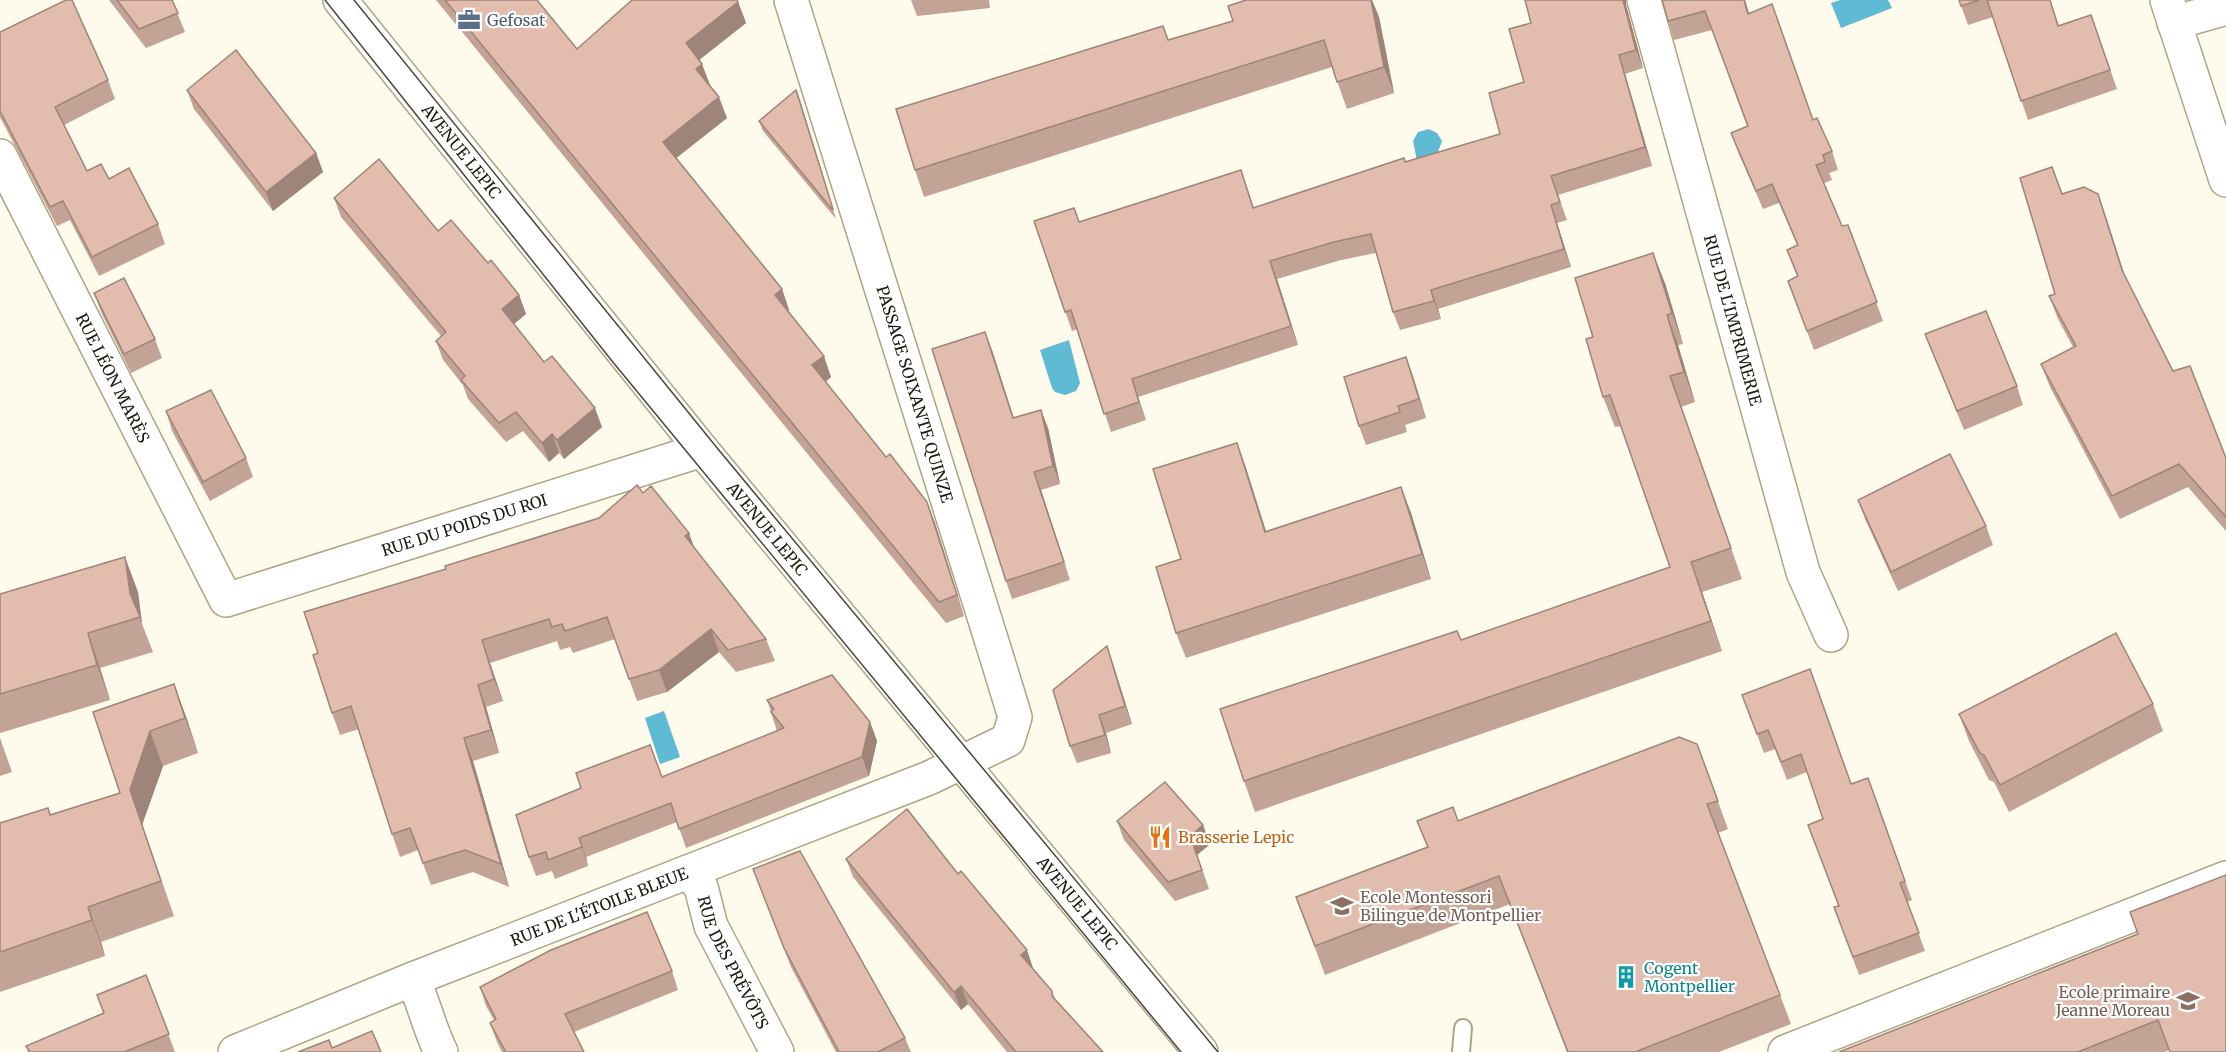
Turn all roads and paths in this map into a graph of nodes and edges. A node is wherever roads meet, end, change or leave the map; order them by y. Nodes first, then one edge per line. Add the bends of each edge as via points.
1 (340, 0) edge
2 (791, 0) edge
3 (1644, 0) edge
4 (2226, 8) edge
5 (2170, 12) edge
6 (0, 156) edge
7 (2226, 180) edge
8 (702, 450) junction
9 (226, 600) joint
10 (1831, 635) dead end
11 (962, 764) junction
12 (688, 872) junction
13 (2226, 878) edge
14 (413, 978) junction
15 (1463, 1028) dead end
16 (235, 1052) edge
17 (441, 1052) edge
18 (777, 1052) edge
19 (1201, 1052) edge
20 (1461, 1052) edge
21 (1785, 1052) edge

1 - 8 street, AVENUE LEPIC
2 - 11 street, PASSAGE SOIXANTE QUINZE via 1015,717 1008,740
3 - 10 street, RUE DE L'IMPRIMERIE via 1803,572
4 - 5 street
5 - 7 street
6 - 9 street, RUE LÉON MARÈS
8 - 9 street, RUE DU POIDS DU ROI
8 - 11 street, AVENUE LEPIC
11 - 12 street, RUE DE L'ÉTOILE BLEUE
11 - 19 street, AVENUE LEPIC
12 - 14 street, RUE DE L'ÉTOILE BLEUE
12 - 18 street, RUE DES PRÉVÔTS via 700,887 711,926
13 - 21 street
14 - 16 street, RUE DE L'ÉTOILE BLEUE
14 - 17 street
15 - 20 lane

